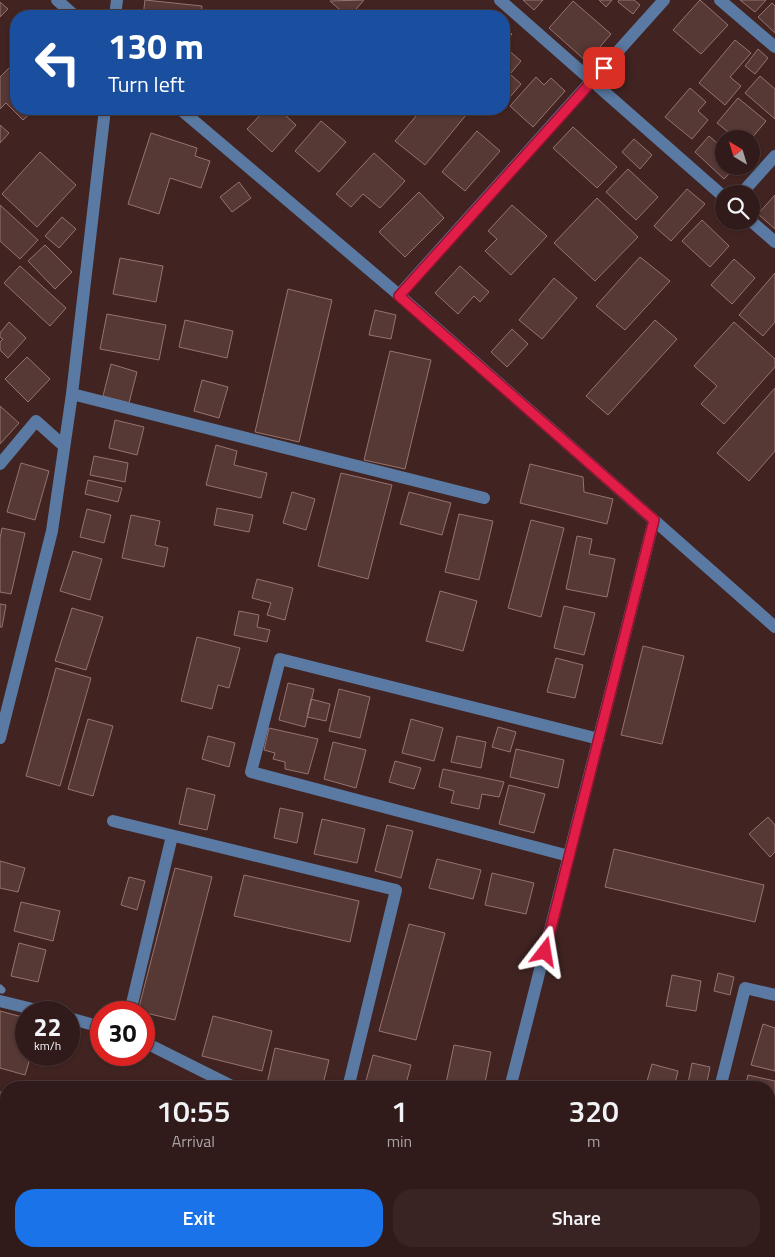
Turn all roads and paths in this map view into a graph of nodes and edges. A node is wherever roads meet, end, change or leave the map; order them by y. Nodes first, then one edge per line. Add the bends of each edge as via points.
1 (57, 0) edge
2 (500, 0) edge
3 (664, 0) edge
4 (720, 0) edge
5 (68, 10) edge
6 (775, 47) edge
7 (592, 81) junction
8 (104, 115) edge
9 (187, 115) edge
10 (775, 156) edge
11 (749, 185) edge
12 (715, 189) edge
13 (760, 229) edge
14 (775, 242) edge
15 (399, 296) junction
16 (72, 394) junction
17 (64, 446) junction
18 (0, 464) edge
19 (484, 498) dead end
20 (654, 520) junction
21 (775, 627) edge
22 (0, 738) edge
23 (599, 740) junction
24 (113, 821) dead end
25 (172, 836) junction
26 (569, 856) junction
27 (775, 995) edge
28 (0, 1001) edge
29 (133, 1001) edge
30 (15, 1005) edge
31 (155, 1048) edge
32 (222, 1081) edge
33 (350, 1081) edge
34 (512, 1081) edge
35 (722, 1081) edge

1 - 5 street
2 - 7 street
3 - 7 street
4 - 6 street
7 - 12 street
7 - 15 street
8 - 16 street
9 - 15 street
10 - 11 street
13 - 14 street
15 - 20 street
16 - 17 street
16 - 19 street
17 - 18 street via 36,421
17 - 22 street via 52,532
20 - 21 street
20 - 23 street
23 - 26 street
23 - 26 street via 280,659 251,772
24 - 25 street
25 - 29 street
25 - 33 street via 396,890
26 - 34 street
27 - 35 street via 745,988
28 - 30 street
31 - 32 street

